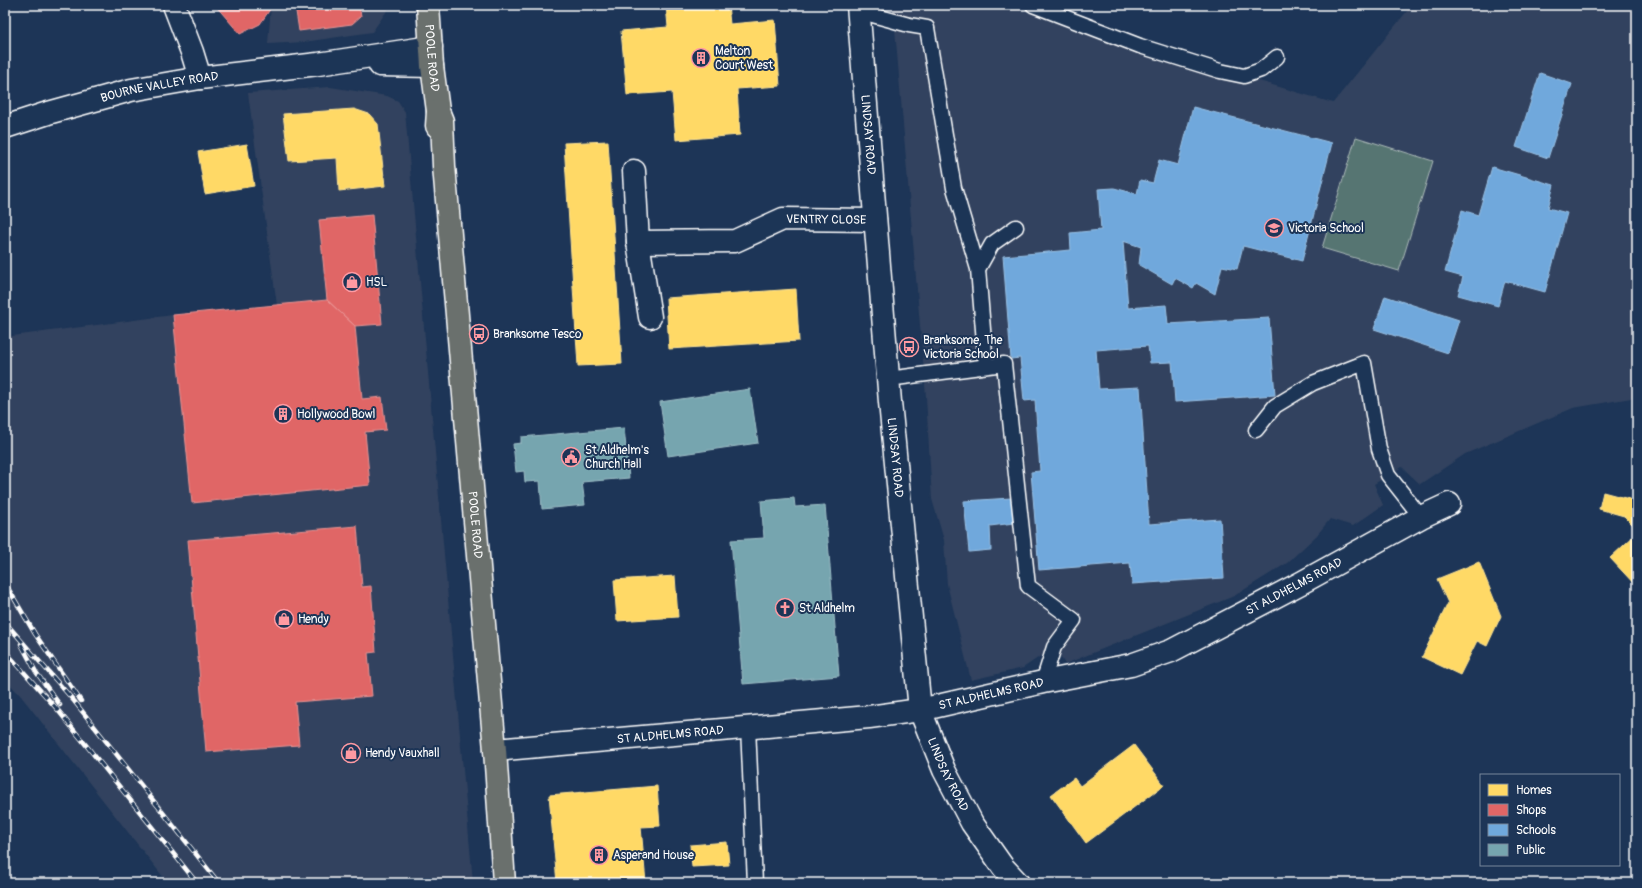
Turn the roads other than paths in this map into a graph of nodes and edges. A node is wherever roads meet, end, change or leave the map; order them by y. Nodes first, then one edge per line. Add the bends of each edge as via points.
1 (174, 5) edge
2 (428, 5) edge
3 (1033, 5) edge
4 (858, 8) edge
5 (432, 56) junction
6 (1277, 57) dead end
7 (200, 78) junction
8 (5, 127) edge
9 (634, 171) dead end
10 (875, 220) junction
11 (1016, 228) dead end
12 (638, 242) junction
13 (978, 269) junction
14 (650, 317) dead end
15 (986, 366) junction
16 (888, 380) junction
17 (1256, 430) dead end
18 (1449, 504) dead end
19 (1422, 516) junction
20 (1043, 682) junction
21 (920, 710) junction
22 (748, 727) junction
23 (495, 750) junction
24 (504, 883) edge
25 (755, 883) edge
26 (1018, 883) edge

1 - 7 street
2 - 5 highway, POOLE ROAD
3 - 6 lane via 1140,46 1220,71 1244,76 1261,70
4 - 10 street, LINDSAY ROAD
4 - 13 lane via 908,25 927,28 954,188
5 - 7 street, BOURNE VALLEY ROAD via 318,64
5 - 23 highway, POOLE ROAD via 438,111 438,149 444,166
7 - 8 street, BOURNE VALLEY ROAD via 131,90
9 - 12 street
10 - 12 street, VENTRY CLOSE via 783,219 735,241
10 - 16 street, LINDSAY ROAD
11 - 13 lane via 992,244
12 - 14 street
13 - 15 lane
15 - 16 lane
15 - 20 lane via 1004,364 1028,586 1074,620 1054,647
16 - 21 street, LINDSAY ROAD
17 - 19 lane via 1281,402 1313,383 1364,363 1379,449 1388,476
18 - 19 street, ST ALDHELMS ROAD
19 - 20 street, ST ALDHELMS ROAD via 1170,651 1131,665
20 - 21 street, ST ALDHELMS ROAD
21 - 22 street, ST ALDHELMS ROAD
21 - 26 street, LINDSAY ROAD via 944,770 972,823 1003,867
22 - 23 street, ST ALDHELMS ROAD
22 - 25 lane
23 - 24 highway, POOLE ROAD

